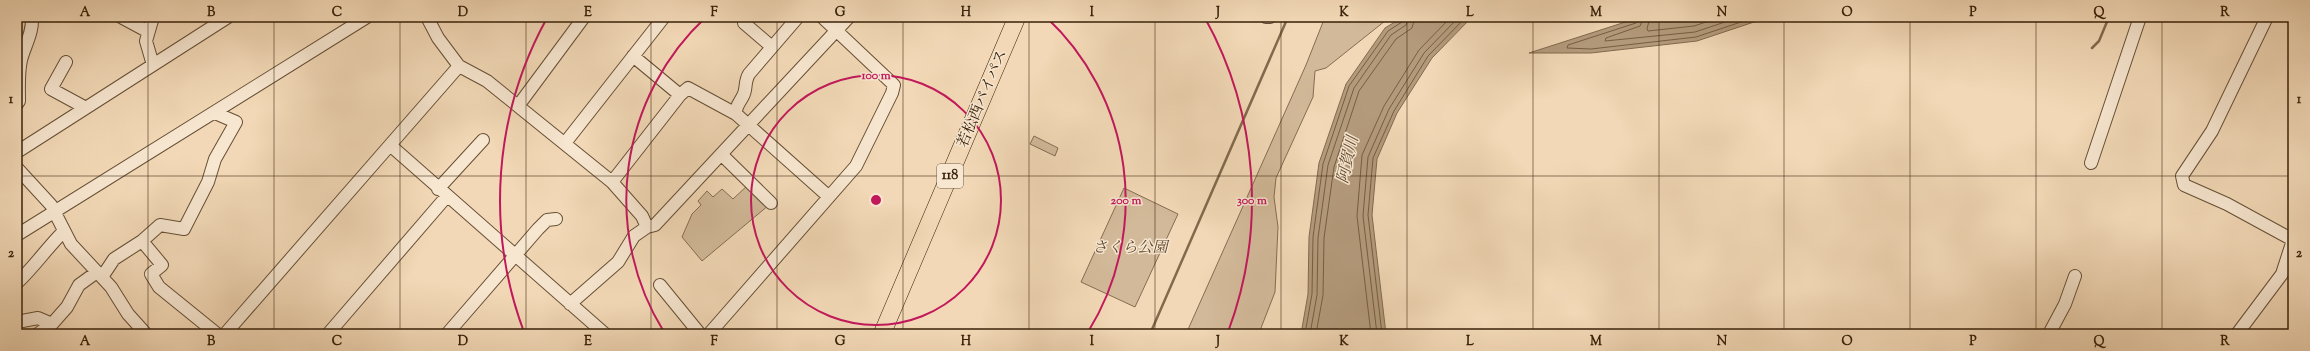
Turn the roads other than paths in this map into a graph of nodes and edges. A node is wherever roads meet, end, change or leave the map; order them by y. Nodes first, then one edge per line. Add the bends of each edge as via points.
1 (32, 17) edge
2 (121, 17) edge
3 (153, 17) edge
4 (228, 17) edge
5 (367, 17) edge
6 (427, 17) edge
7 (584, 17) edge
8 (664, 17) edge
9 (798, 17) edge
10 (822, 17) edge
11 (849, 17) edge
12 (1017, 17) edge
13 (1030, 17) edge
14 (1266, 17) edge
15 (1270, 17) edge
16 (2140, 17) edge
17 (2268, 17) edge
18 (744, 23) dead end
19 (838, 30) junction
20 (147, 31) junction
21 (772, 47) junction
22 (632, 56) junction
23 (19, 60) edge
24 (66, 62) dead end
25 (153, 65) junction
26 (459, 66) junction
27 (680, 95) junction
28 (17, 104) edge
29 (518, 106) junction
30 (86, 108) junction
31 (215, 113) junction
32 (736, 114) junction
33 (749, 126) junction
34 (483, 140) dead end
35 (565, 143) junction
36 (390, 145) junction
37 (17, 152) edge
38 (722, 154) junction
39 (2091, 163) dead end
40 (17, 168) edge
41 (612, 182) junction
42 (443, 193) junction
43 (828, 196) junction
44 (772, 203) dead end
45 (54, 212) junction
46 (556, 219) dead end
47 (647, 227) junction
48 (63, 232) junction
49 (17, 235) edge
50 (2293, 240) edge
51 (142, 241) junction
52 (514, 256) junction
53 (99, 274) junction
54 (2075, 276) dead end
55 (17, 283) edge
56 (660, 285) dead end
57 (570, 304) junction
58 (17, 322) edge
59 (52, 324) junction
60 (2054, 332) edge
61 (38, 334) edge
62 (146, 334) edge
63 (217, 334) edge
64 (225, 334) edge
65 (328, 334) edge
66 (447, 334) edge
67 (605, 334) edge
68 (700, 334) edge
69 (709, 334) edge
70 (882, 334) edge
71 (895, 334) edge
72 (2237, 334) edge

1 - 23 street via 33,27
2 - 20 street
3 - 20 street
4 - 25 street
5 - 31 street
6 - 26 street via 438,38
7 - 29 street
8 - 22 street
9 - 21 street
10 - 19 street
11 - 19 street
12 - 70 highway, 若松西バイパス / 118
13 - 71 highway, 若松西バイパス / 118
14 - 15 street
16 - 39 street
17 - 50 street via 2212,131 2182,176 2182,181 2184,185 2227,204
18 - 21 street
19 - 33 street
19 - 43 street via 894,85 856,166
20 - 25 street via 146,41
21 - 32 street via 745,81 744,94 735,110
22 - 27 street
22 - 35 street
23 - 28 street
24 - 30 street via 51,89
25 - 30 street
26 - 29 street via 487,81
26 - 36 street
27 - 32 street via 688,88
27 - 41 street
29 - 35 street
30 - 37 street
31 - 45 street
31 - 51 street via 236,122 215,159 208,182 184,229 160,225
32 - 33 street
33 - 38 street
33 - 43 street
34 - 42 street
35 - 41 street
36 - 42 street
36 - 64 street
38 - 44 street
38 - 47 street via 655,225
40 - 45 street via 51,205
41 - 47 street via 642,216
42 - 52 street
42 - 65 street
43 - 69 street
45 - 48 street
45 - 49 street
46 - 52 street via 547,220
47 - 57 street via 634,236 618,262
48 - 53 street via 79,254
48 - 55 street
50 - 72 street via 2282,274
51 - 53 street via 114,259
51 - 63 street via 162,266 151,274 159,287
52 - 57 street
52 - 66 street
53 - 59 street via 74,291 66,307
53 - 62 street
54 - 60 street
56 - 68 street
57 - 67 street
58 - 59 street via 38,318
59 - 61 street

